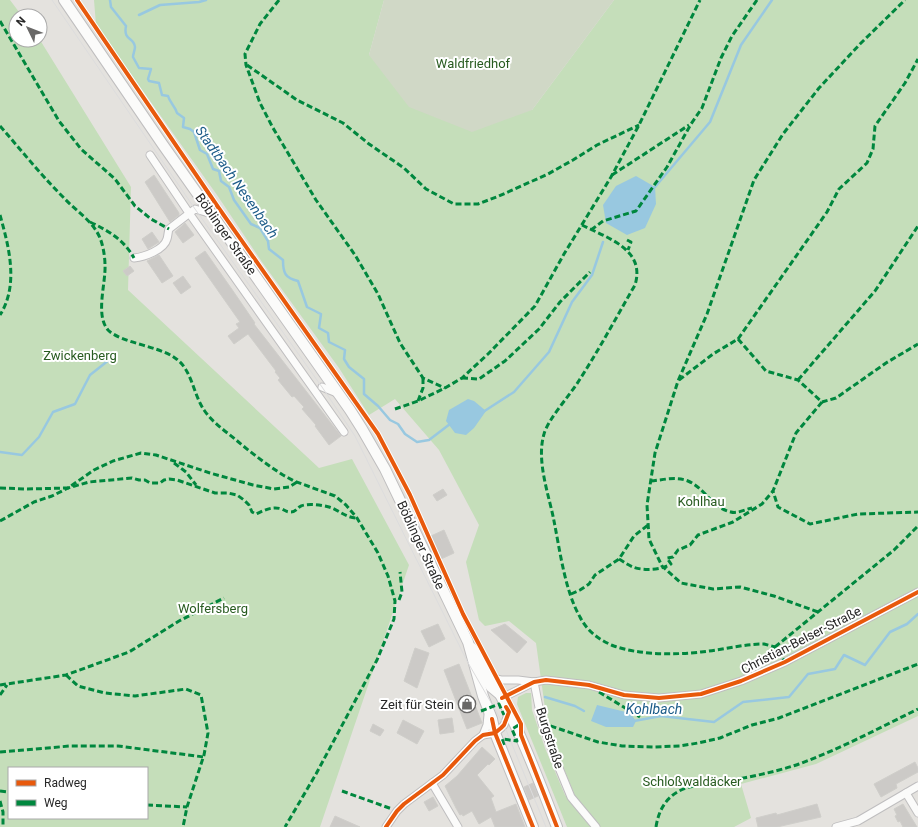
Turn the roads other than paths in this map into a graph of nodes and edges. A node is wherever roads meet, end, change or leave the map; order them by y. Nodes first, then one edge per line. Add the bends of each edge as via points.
1 (64, 0) edge
2 (70, 0) edge
3 (150, 155) dead end
4 (188, 213) junction
5 (212, 214) junction
6 (134, 258) dead end
7 (322, 371) junction
8 (322, 387) junction
9 (315, 392) junction
10 (338, 393) junction
11 (344, 432) dead end
12 (385, 469) junction
13 (918, 592) edge
14 (468, 642) junction
15 (475, 667) junction
16 (492, 678) junction
17 (534, 682) junction
18 (502, 698) junction
19 (509, 712) junction
20 (491, 729) junction
21 (432, 783) junction
22 (918, 786) edge
23 (906, 793) junction
24 (918, 813) edge
25 (386, 827) edge
26 (458, 827) edge
27 (533, 827) edge
28 (556, 827) edge
29 (596, 827) edge
30 (836, 827) edge

1 - 5 main road, Böblinger Straße
2 - 12 main road, Böblinger Straße via 368,426 383,456
3 - 4 street, Böblinger Straße
4 - 5 street, Böblinger Straße via 195,209
4 - 6 street, Böblinger Straße via 169,229 167,241 154,252
4 - 9 street, Böblinger Straße
5 - 7 main road, Böblinger Straße
7 - 8 street
7 - 10 main road, Böblinger Straße
8 - 9 street
8 - 10 street
9 - 11 street, Böblinger Straße
10 - 12 main road, Böblinger Straße
12 - 14 main road, Böblinger Straße
13 - 17 street, Christian-Belser-Straße via 785,662 741,681 701,694 659,698 624,695 582,684 546,680
14 - 15 main road, Böblinger Straße
14 - 16 main road, Böblinger Straße
15 - 18 street, Böblinger Straße via 490,688
15 - 20 main road, Böblinger Straße via 488,708
16 - 17 street
16 - 18 main road, Böblinger Straße
17 - 18 street, Christian-Belser-Straße
17 - 29 street, Burgstraße via 542,723 571,797
18 - 19 main road, Böblinger Straße
19 - 20 street via 504,725
19 - 28 main road, Böblinger Straße via 521,735
20 - 21 street via 475,741 443,776
20 - 27 main road, Böblinger Straße
21 - 25 street via 404,804
21 - 26 street
22 - 23 street
23 - 24 street
23 - 30 street via 858,821

